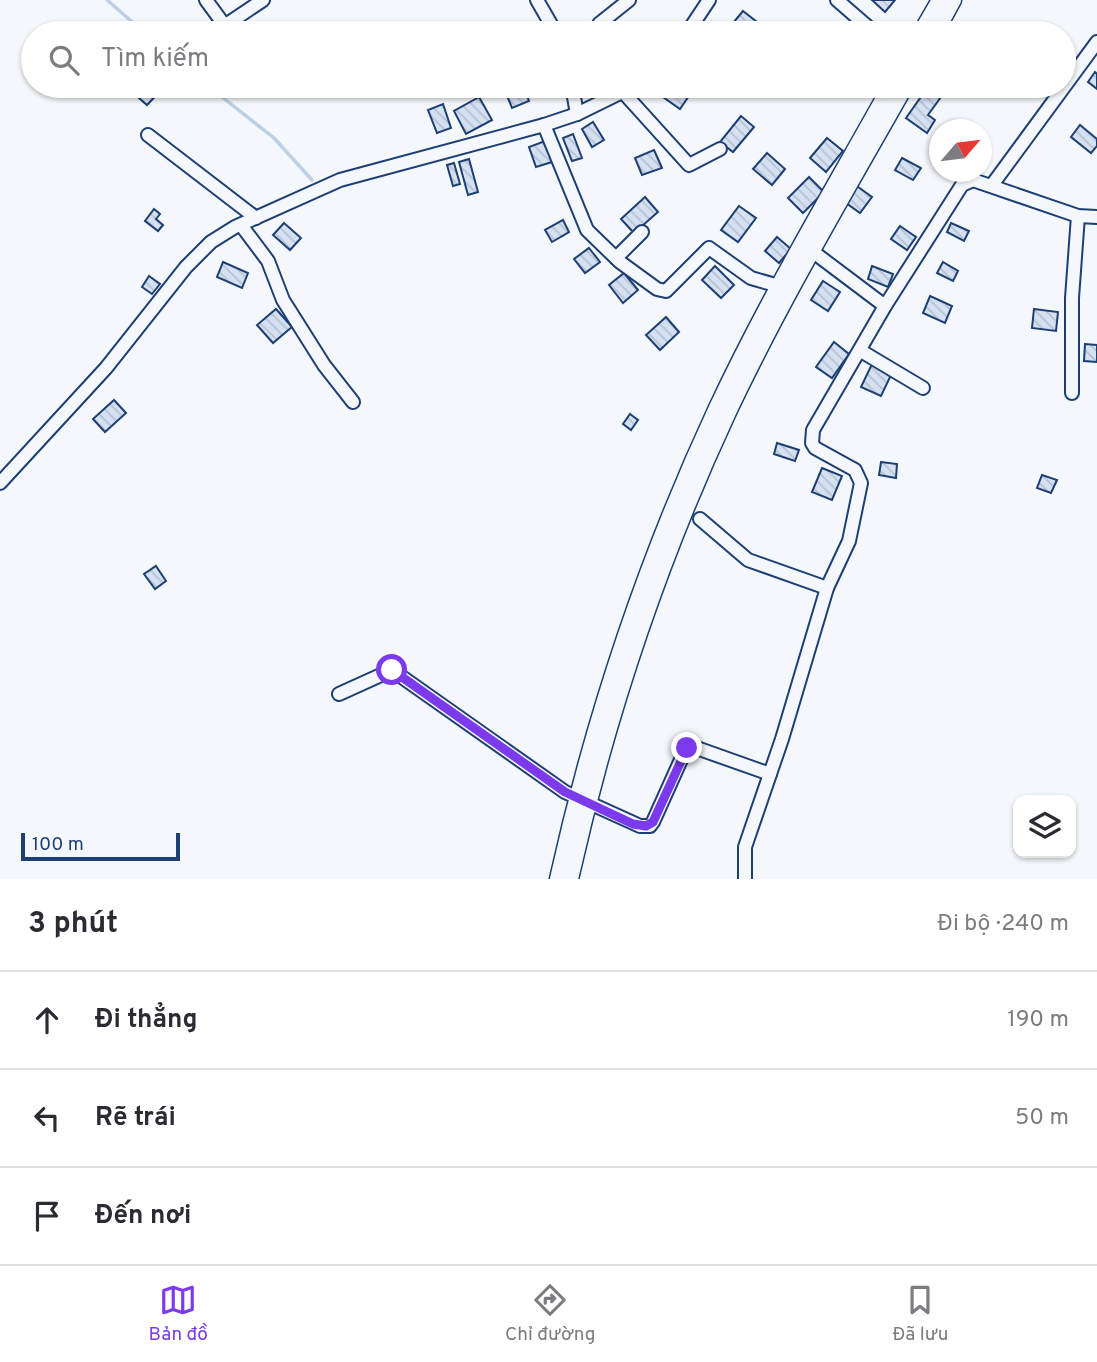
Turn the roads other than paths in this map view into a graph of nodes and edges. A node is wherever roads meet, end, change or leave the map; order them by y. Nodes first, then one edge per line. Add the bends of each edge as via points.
1 (206, 0) edge
2 (262, 0) edge
3 (537, 0) edge
4 (629, 0) edge
5 (709, 0) edge
6 (837, 0) edge
7 (940, 0) edge
8 (953, 0) edge
9 (215, 21) edge
10 (232, 21) edge
11 (549, 21) edge
12 (603, 21) edge
13 (695, 21) edge
14 (861, 21) edge
15 (928, 21) edge
16 (941, 21) edge
17 (1097, 42) edge
18 (1076, 71) edge
19 (574, 98) edge
20 (610, 98) edge
21 (636, 98) edge
22 (884, 98) edge
23 (898, 98) edge
24 (1056, 98) edge
25 (577, 114) junction
26 (544, 125) junction
27 (148, 135) dead end
28 (720, 149) dead end
29 (992, 185) junction
30 (1078, 216) junction
31 (1097, 217) edge
32 (256, 218) junction
33 (241, 225) junction
34 (642, 232) dead end
35 (812, 251) junction
36 (616, 258) junction
37 (779, 286) junction
38 (885, 306) junction
39 (861, 351) junction
40 (923, 388) dead end
41 (1072, 393) dead end
42 (353, 402) dead end
43 (0, 483) edge
44 (700, 519) dead end
45 (827, 588) junction
46 (339, 694) dead end
47 (770, 774) junction
48 (583, 801) junction
49 (558, 879) edge
50 (570, 879) edge
51 (745, 879) edge

1 - 9 street
2 - 10 street
3 - 11 street
4 - 12 street
5 - 13 street
6 - 14 street
7 - 15 main road
8 - 16 main road
17 - 18 street
19 - 25 street
20 - 25 street
21 - 28 street via 690,165
22 - 37 main road
23 - 35 main road
24 - 29 street
25 - 26 street
26 - 32 street via 340,180
26 - 36 street via 587,230
27 - 32 street
29 - 30 street
29 - 38 street via 973,180 962,185
30 - 31 street
30 - 41 street
32 - 33 street
33 - 42 street via 268,261 283,300 324,365
33 - 43 street via 211,242 186,267 106,368
34 - 36 street
35 - 38 street
35 - 48 main road via 753,360 682,519
36 - 37 street via 666,291 713,248 751,278
37 - 48 main road via 718,407 654,558 612,678
38 - 39 street
39 - 40 street
39 - 45 street via 812,438 821,453 855,470 861,479 849,541
44 - 45 street via 748,561
45 - 47 street
46 - 48 street via 388,670
47 - 48 street via 691,746 650,825 633,824
47 - 51 street via 745,847
48 - 49 main road
48 - 50 main road

